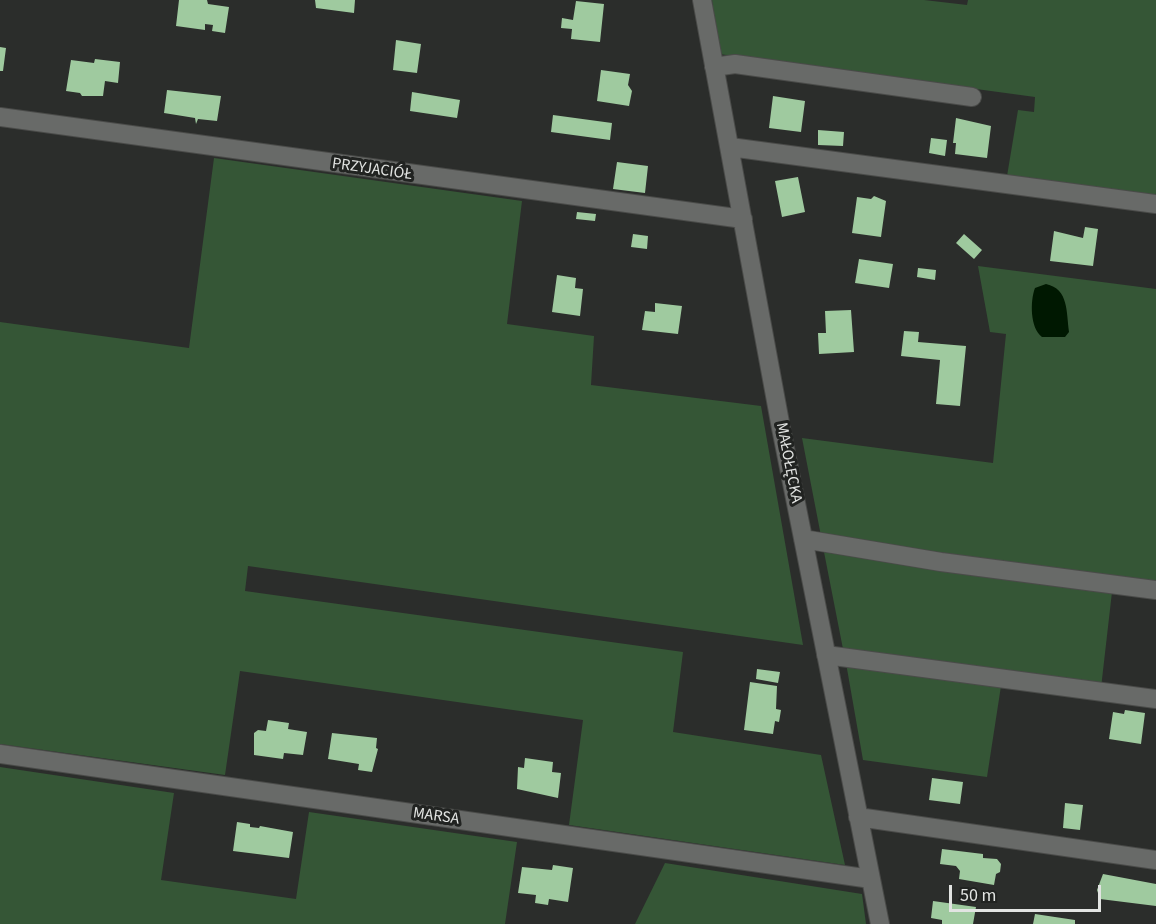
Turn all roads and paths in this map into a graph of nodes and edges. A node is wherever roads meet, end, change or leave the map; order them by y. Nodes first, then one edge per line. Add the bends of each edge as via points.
1 (702, 0) edge
2 (714, 67) junction
3 (972, 98) dead end
4 (0, 117) edge
5 (730, 147) junction
6 (1156, 204) edge
7 (743, 219) junction
8 (803, 539) junction
9 (1156, 590) edge
10 (826, 655) junction
11 (1156, 699) edge
12 (0, 754) edge
13 (858, 817) junction
14 (1156, 860) edge
15 (871, 879) junction
16 (880, 924) edge

1 - 2 street, MAŁOŁĘCKA
2 - 3 street via 735,64
2 - 5 street, MAŁOŁĘCKA
4 - 7 street, PRZYJACIÓŁ
5 - 6 street
5 - 7 street, MAŁOŁĘCKA
7 - 8 street, MAŁOŁĘCKA
8 - 9 street via 941,562
8 - 10 street, MAŁOŁĘCKA
10 - 11 street
10 - 13 street, MAŁOŁĘCKA
12 - 15 street, MARSA
13 - 14 street
13 - 15 street, MAŁOŁĘCKA
15 - 16 street, MAŁOŁĘCKA

